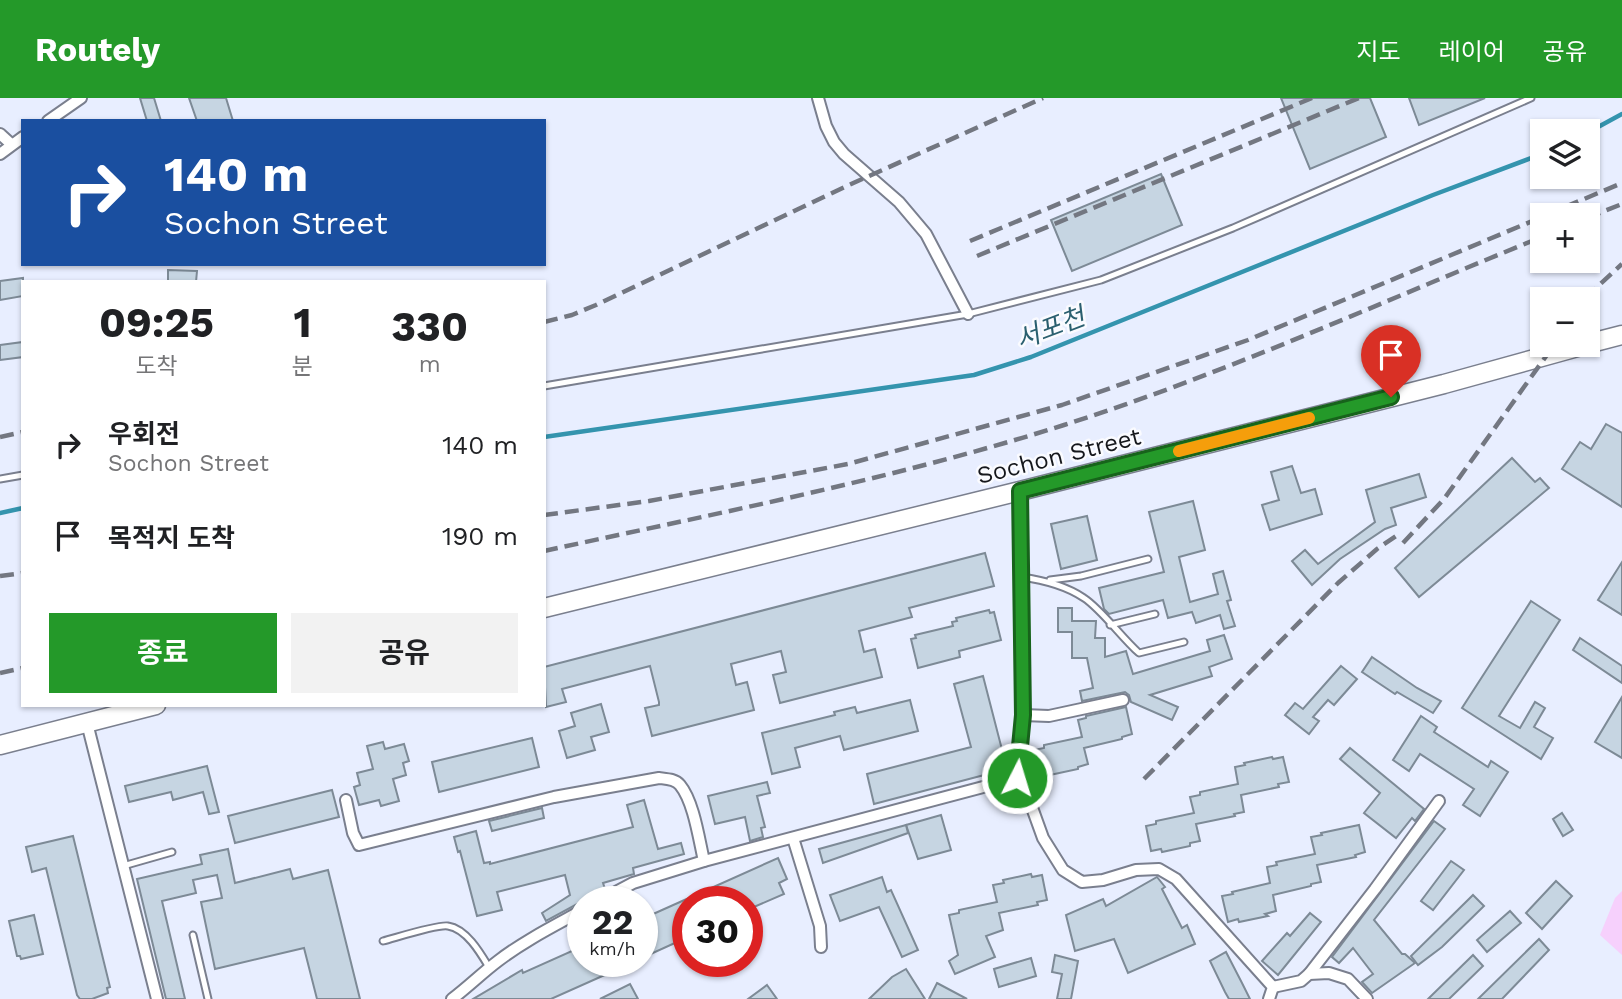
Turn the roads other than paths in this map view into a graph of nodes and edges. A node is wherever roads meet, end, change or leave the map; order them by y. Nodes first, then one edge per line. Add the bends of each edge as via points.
1 (80, 98) edge
2 (818, 98) edge
3 (1531, 98) edge
4 (51, 119) edge
5 (0, 134) edge
6 (21, 138) edge
7 (11, 144) junction
8 (0, 154) edge
9 (968, 314) junction
10 (1622, 335) edge
11 (1600, 340) edge
12 (1540, 357) edge
13 (546, 386) edge
14 (21, 475) edge
15 (0, 479) edge
16 (1020, 491) junction
17 (1147, 559) dead end
18 (1021, 576) junction
19 (1046, 580) junction
20 (546, 608) edge
21 (1155, 614) dead end
22 (1110, 625) junction
23 (1184, 642) dead end
24 (1123, 700) dead end
25 (148, 707) edge
26 (1023, 715) junction
27 (87, 723) junction
28 (0, 745) edge
29 (1017, 778) junction
30 (346, 800) dead end
31 (1439, 801) dead end
32 (793, 838) junction
33 (172, 852) dead end
34 (704, 862) junction
35 (123, 866) junction
36 (627, 886) edge
37 (567, 919) edge
38 (193, 934) dead end
39 (383, 941) dead end
40 (821, 947) dead end
41 (490, 969) junction
42 (1308, 974) junction
43 (1273, 987) junction
44 (157, 999) edge
45 (208, 999) edge
46 (452, 999) edge
47 (1269, 999) edge
48 (1367, 999) edge

1 - 4 street
2 - 9 street via 834,142 899,202 926,234
3 - 9 lane via 1233,228 1101,280
5 - 7 street
6 - 7 street
7 - 8 street
9 - 13 lane
10 - 11 main road, Sochon Street
12 - 16 main road, Sochon Street
14 - 15 lane
16 - 18 street
16 - 20 main road, Sochon Street
17 - 19 lane
18 - 19 lane
18 - 26 street
19 - 22 lane via 1086,599
21 - 22 lane
22 - 23 lane via 1139,653
24 - 26 street via 1049,716
25 - 27 main road
26 - 29 street
27 - 28 main road
27 - 35 street
29 - 32 street
29 - 43 street via 1043,838 1063,870 1082,882 1158,869 1176,879
30 - 34 street via 359,845 554,797 672,779 685,796
31 - 42 street
32 - 34 street
32 - 40 street via 820,926
33 - 35 lane
34 - 36 street
35 - 44 street
37 - 41 street
38 - 45 lane
39 - 41 lane via 446,925 480,952
41 - 46 street
42 - 43 street via 1301,981
42 - 48 street via 1329,973 1348,979
43 - 47 street

